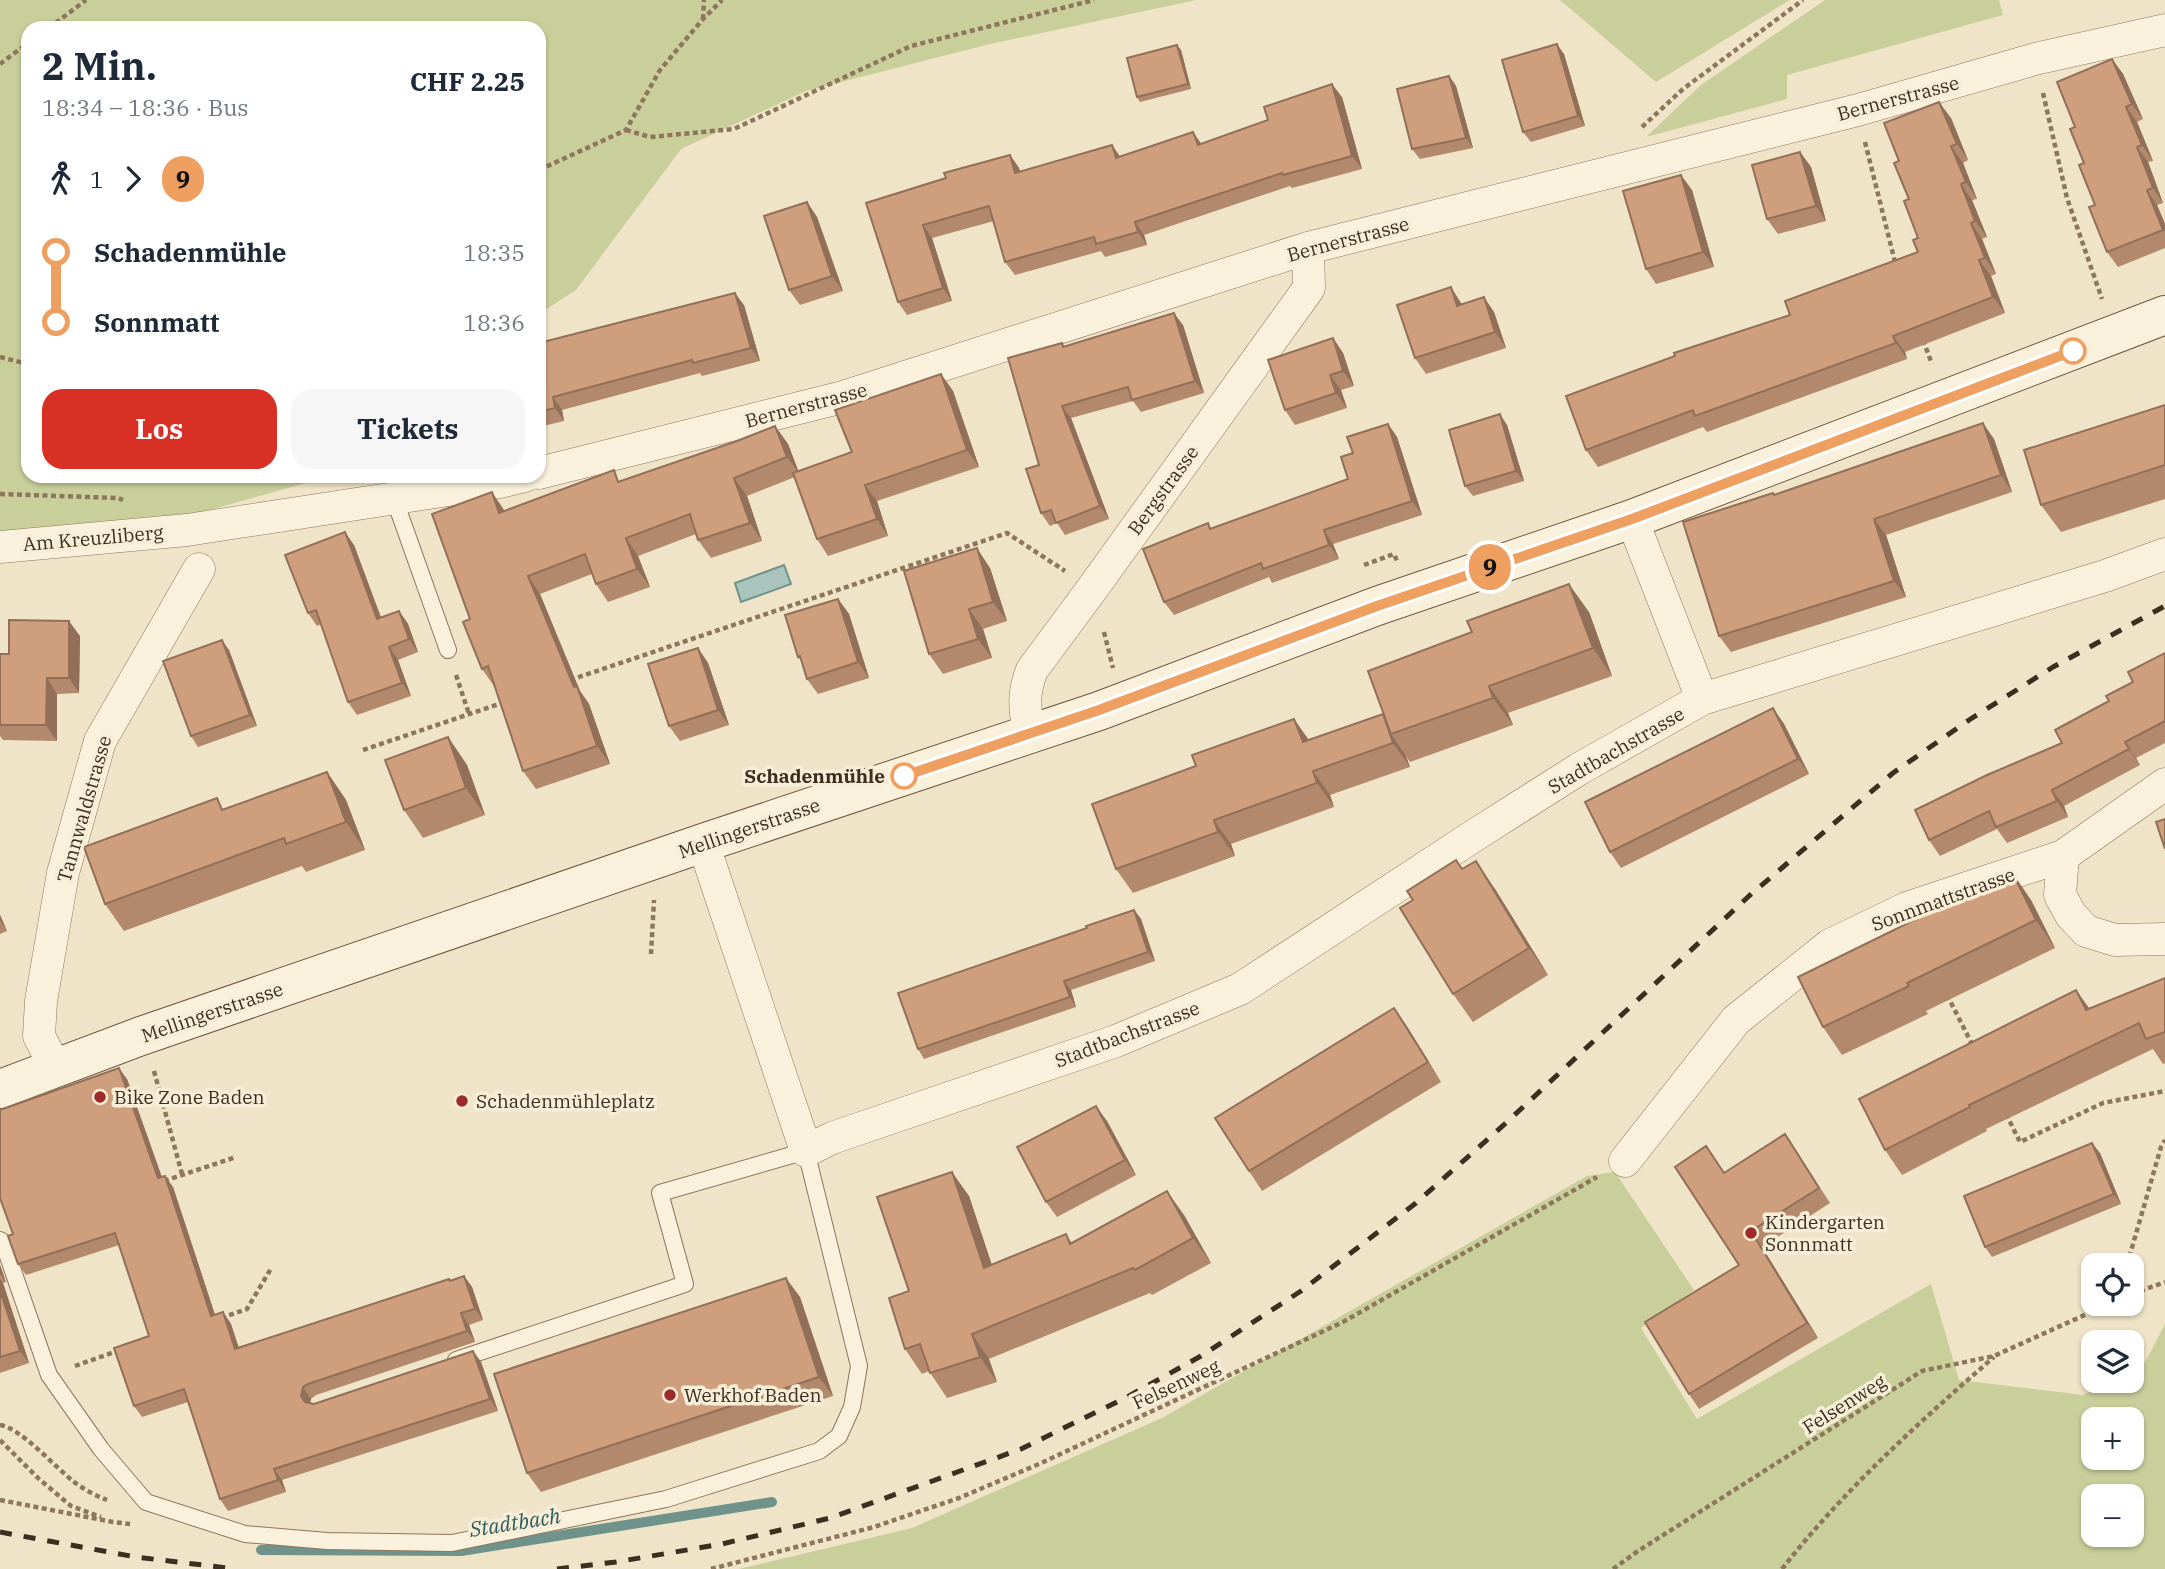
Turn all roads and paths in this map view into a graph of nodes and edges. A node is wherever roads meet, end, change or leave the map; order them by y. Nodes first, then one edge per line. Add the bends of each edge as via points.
1 (86, 0) edge
2 (704, 0) edge
3 (722, 0) edge
4 (1094, 0) edge
5 (1803, 0) edge
6 (703, 19) junction
7 (58, 21) edge
8 (2165, 30) edge
9 (21, 48) edge
10 (2035, 60) junction
11 (0, 64) edge
12 (1858, 110) junction
13 (626, 130) junction
14 (1636, 133) dead end
15 (546, 167) edge
16 (1308, 248) junction
17 (1898, 271) edge
18 (2104, 303) dead end
19 (2165, 315) edge
20 (1921, 333) edge
21 (0, 357) edge
22 (21, 362) edge
23 (1935, 371) dead end
24 (546, 470) edge
25 (493, 483) edge
26 (394, 498) junction
27 (1632, 519) junction
28 (0, 547) edge
29 (2165, 554) edge
30 (1364, 565) dead end
31 (1399, 565) dead end
32 (1058, 567) dead end
33 (199, 569) dead end
34 (1104, 633) dead end
35 (449, 650) joint
36 (1114, 670) dead end
37 (558, 685) edge
38 (1702, 699) junction
39 (507, 701) edge
40 (468, 714) junction
41 (1029, 734) junction
42 (363, 750) dead end
43 (2165, 784) edge
44 (703, 843) junction
45 (2063, 856) junction
46 (654, 900) dead end
47 (2165, 939) edge
48 (651, 954) dead end
49 (1942, 985) edge
50 (1978, 1058) edge
51 (55, 1067) junction
52 (153, 1070) dead end
53 (0, 1089) edge
54 (2165, 1090) edge
55 (2002, 1106) edge
56 (2165, 1140) edge
57 (806, 1151) junction
58 (236, 1157) dead end
59 (1625, 1161) joint
60 (182, 1174) junction
61 (159, 1184) edge
62 (1, 1241) edge
63 (2130, 1253) edge
64 (272, 1267) dead end
65 (2165, 1282) edge
66 (2144, 1290) edge
67 (2082, 1316) edge
68 (216, 1319) edge
69 (128, 1347) edge
70 (1994, 1356) junction
71 (436, 1366) edge
72 (49, 1375) junction
73 (0, 1425) edge
74 (0, 1440) edge
75 (0, 1500) edge
76 (146, 1502) junction
77 (711, 1569) edge
78 (1613, 1569) edge
79 (1782, 1569) edge

1 - 7 path
2 - 6 path
3 - 6 path
4 - 13 path via 911,46 734,129 650,137
5 - 14 path via 1683,89
6 - 13 path via 660,70
8 - 10 street, Bernerstrasse
9 - 11 path
10 - 12 street, Bernerstrasse
10 - 18 path via 2067,198
12 - 16 street, Bernerstrasse
12 - 17 path
13 - 15 path
16 - 24 street, Bernerstrasse via 843,397
16 - 41 street, Bergstrasse via 1309,288 1032,670 1024,704
19 - 27 main road, Mellingerstrasse
20 - 23 path
21 - 22 path
25 - 26 street
26 - 28 street, Am Kreuzliberg via 187,530
26 - 35 lane
27 - 38 street, Stadtbachstrasse
27 - 41 main road, Mellingerstrasse via 1377,606
29 - 38 street, Stadtbachstrasse
30 - 31 path via 1394,554
32 - 37 path via 1007,533
33 - 51 street, Tannwaldstrasse via 100,741 63,873 41,1001 39,1036
34 - 36 path
35 - 40 path
38 - 57 street, Stadtbachstrasse via 1556,784 1240,989 1116,1041 832,1138
39 - 40 path
40 - 42 path
41 - 44 main road, Mellingerstrasse
43 - 45 street, Sonnmattstrasse
44 - 51 main road, Mellingerstrasse
44 - 57 street
45 - 47 street via 2060,895 2086,931 2115,940
45 - 59 street, Sonnmattstrasse via 1907,908 1829,945 1736,1020
46 - 48 path
49 - 50 path
51 - 53 main road, Mellingerstrasse
52 - 60 path
54 - 55 path via 2103,1103 2020,1142
56 - 63 path
57 - 71 lane via 660,1194 685,1284
57 - 76 lane via 859,1366 852,1407 839,1436 819,1451 666,1499 452,1543 245,1534
58 - 60 path
59 - 77 path, Felsenweg via 1343,1322 1040,1464 874,1527
60 - 61 path
62 - 72 lane
64 - 68 path via 247,1309
65 - 66 path
67 - 70 path, Felsenweg
69 - 72 path
70 - 78 path, Felsenweg via 1922,1371
70 - 79 path via 1852,1488
72 - 76 lane
73 - 76 path via 75,1483 105,1499
74 - 75 path via 71,1506 113,1522

